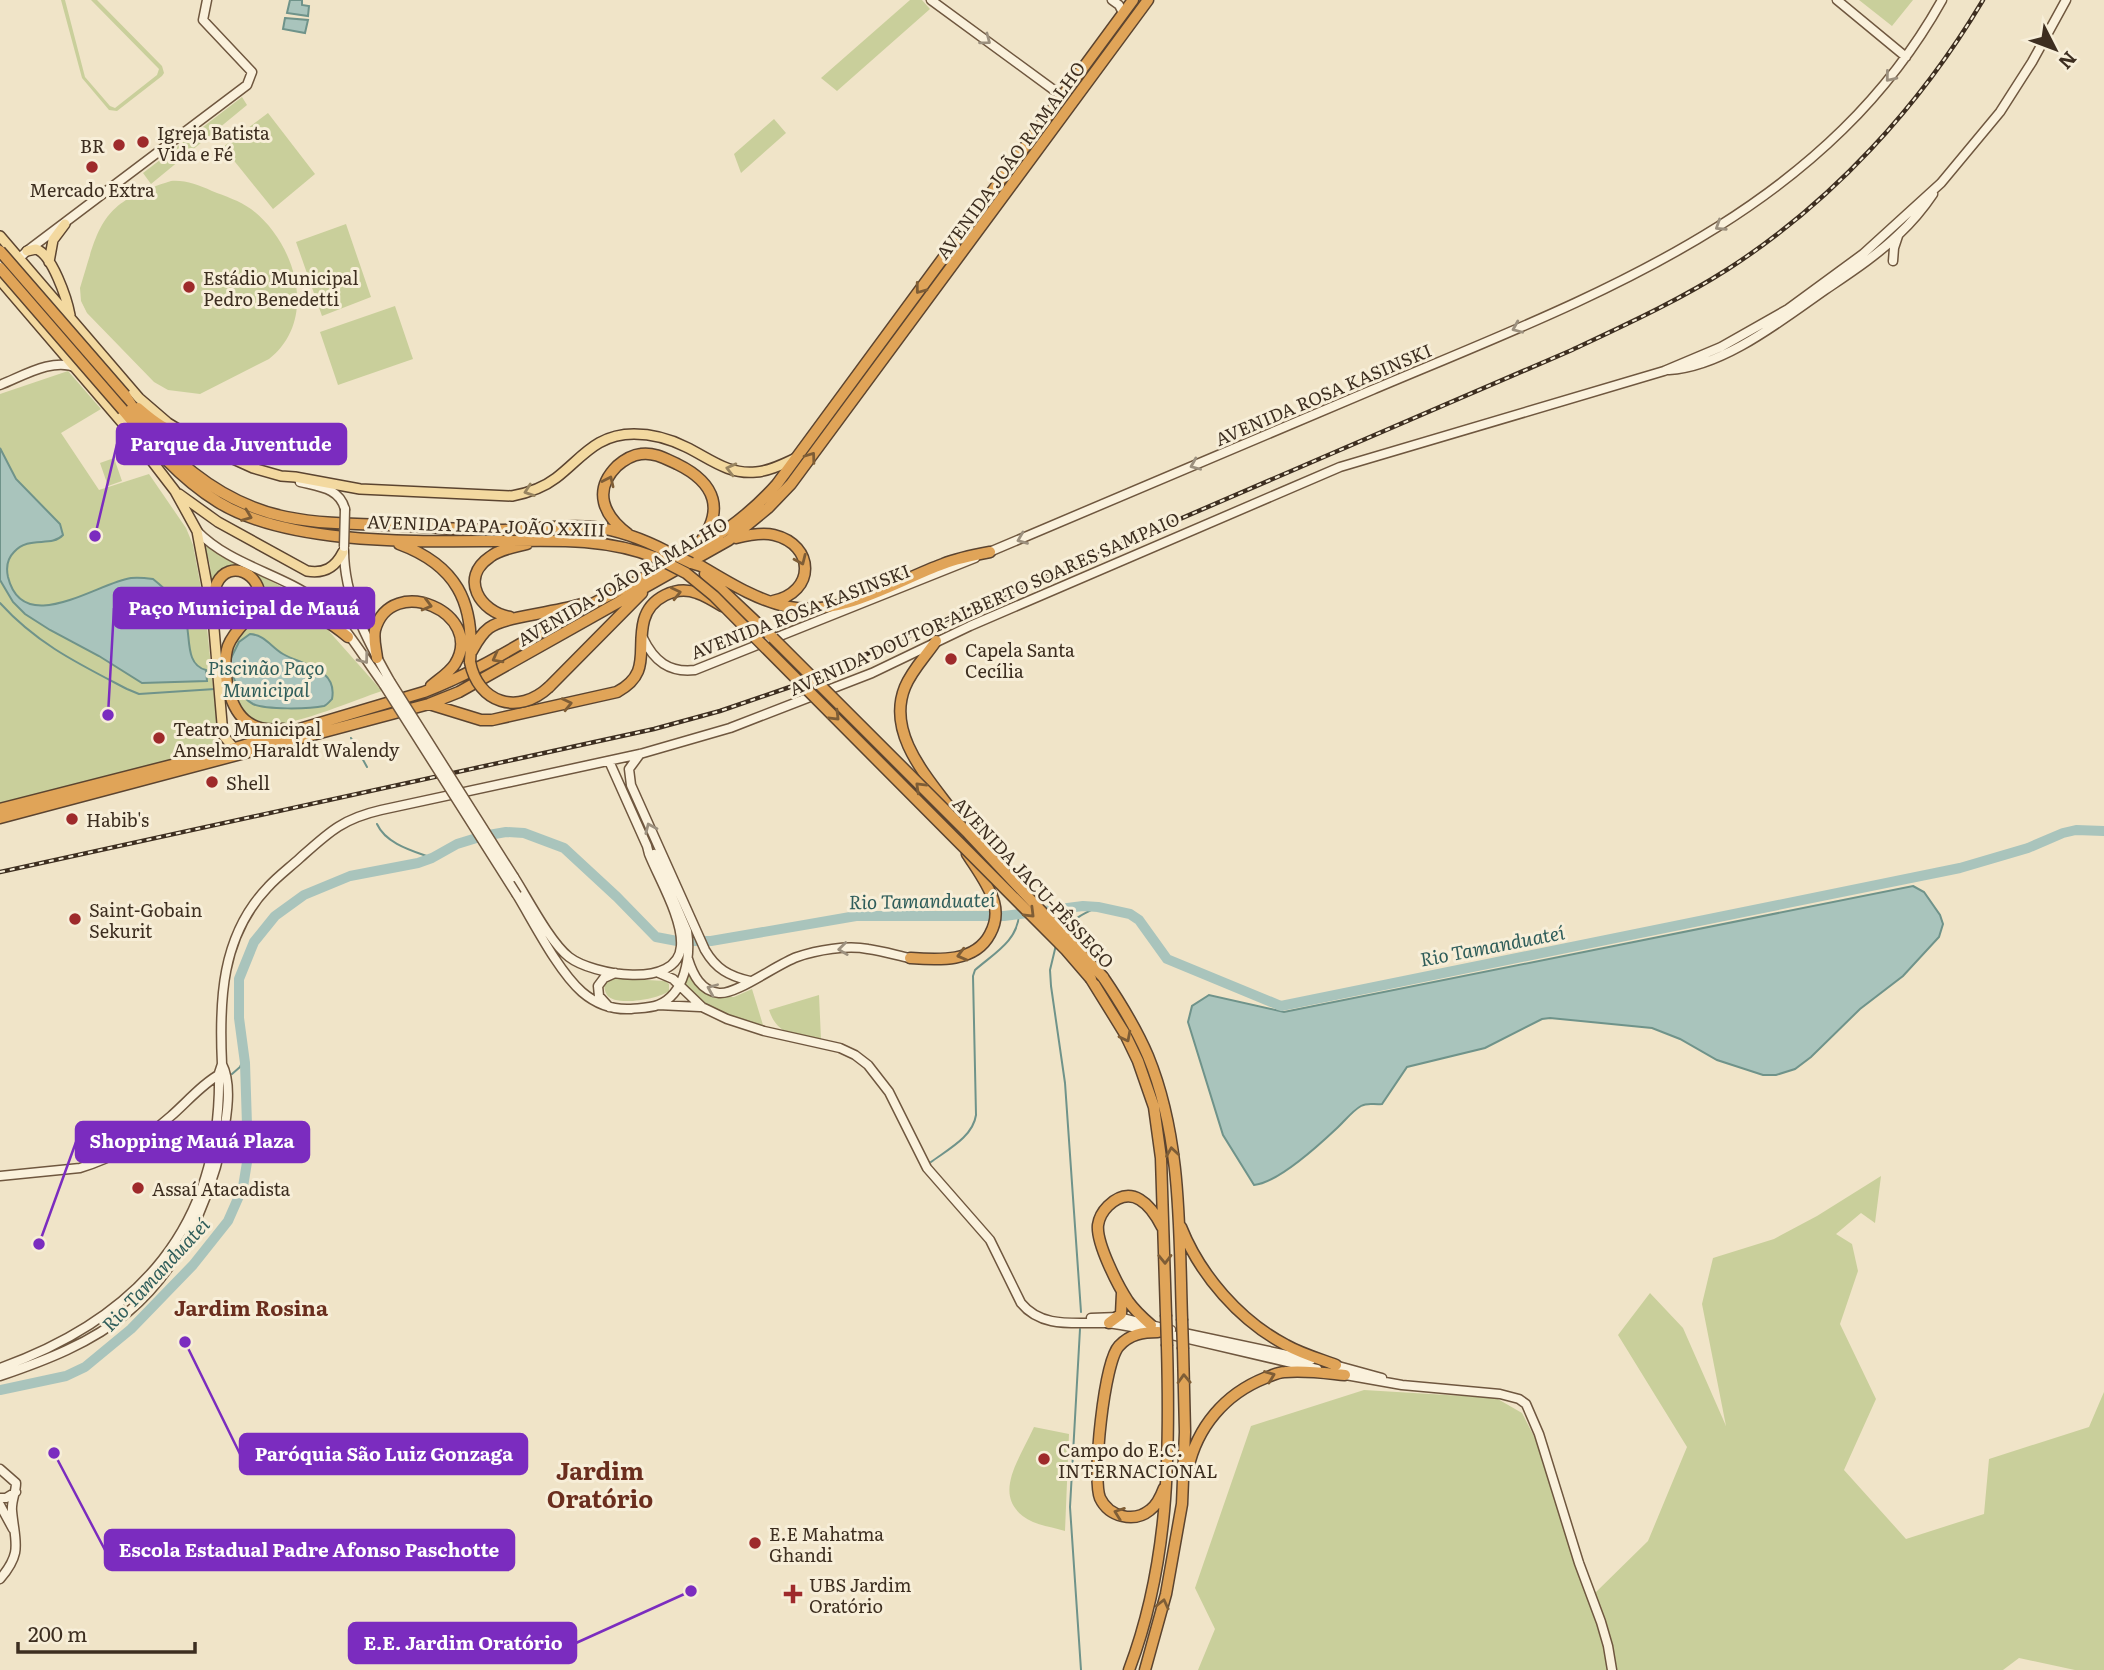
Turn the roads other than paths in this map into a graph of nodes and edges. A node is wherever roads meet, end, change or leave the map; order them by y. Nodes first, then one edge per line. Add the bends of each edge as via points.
1 (207, 0) edge
2 (931, 0) edge
3 (1112, 0) edge
4 (1133, 0) edge
5 (1148, 0) edge
6 (1837, 0) edge
7 (1942, 0) edge
8 (2066, 0) edge
9 (1124, 13) junction
10 (1906, 57) junction
11 (1095, 71) junction
12 (1062, 96) junction
13 (1076, 99) junction
14 (1941, 183) junction
15 (65, 223) junction
16 (1894, 226) junction
17 (1898, 235) junction
18 (0, 236) edge
19 (1881, 250) junction
20 (0, 251) edge
21 (23, 254) junction
22 (1863, 254) junction
23 (1893, 261) dead end
24 (49, 264) junction
25 (0, 268) edge
26 (0, 278) edge
27 (70, 316) junction
28 (1746, 334) junction
29 (58, 347) junction
30 (1714, 351) junction
31 (1728, 351) junction
32 (53, 365) junction
33 (77, 368) junction
34 (1664, 371) junction
35 (0, 385) edge
36 (125, 396) junction
37 (188, 436) junction
38 (796, 458) junction
39 (285, 477) junction
40 (175, 491) junction
41 (197, 531) junction
42 (632, 537) junction
43 (540, 540) junction
44 (729, 540) junction
45 (392, 541) junction
46 (344, 550) junction
47 (668, 552) joint
48 (990, 552) junction
49 (657, 558) joint
50 (690, 559) junction
51 (651, 583) junction
52 (603, 598) junction
53 (771, 602) junction
54 (728, 609) junction
55 (213, 617) junction
56 (517, 619) junction
57 (244, 623) junction
58 (643, 635) junction
59 (348, 637) junction
60 (936, 641) junction
61 (377, 657) junction
62 (470, 658) junction
63 (221, 673) junction
64 (387, 683) junction
65 (424, 692) junction
66 (429, 704) junction
67 (298, 728) junction
68 (223, 735) junction
69 (237, 752) junction
70 (215, 754) junction
71 (640, 754) junction
72 (609, 761) junction
73 (0, 809) edge
74 (0, 818) edge
75 (968, 834) junction
76 (958, 840) junction
77 (687, 930) junction
78 (685, 950) junction
79 (910, 958) joint
80 (618, 973) junction
81 (659, 973) junction
82 (750, 981) junction
83 (680, 986) junction
84 (658, 1005) junction
85 (609, 1007) junction
86 (702, 1007) junction
87 (222, 1070) junction
88 (199, 1091) junction
89 (219, 1101) junction
90 (0, 1176) edge
91 (1178, 1220) junction
92 (1164, 1230) junction
93 (1121, 1289) junction
94 (1114, 1320) junction
95 (1155, 1329) junction
96 (1336, 1366) junction
97 (0, 1368) edge
98 (1345, 1375) junction
99 (0, 1376) edge
100 (1402, 1385) junction
101 (0, 1470) edge
102 (1167, 1481) junction
103 (16, 1492) junction
104 (0, 1498) edge
105 (1182, 1504) junction
106 (0, 1505) edge
107 (17, 1538) junction
108 (0, 1580) edge
109 (1129, 1670) edge
110 (1145, 1670) edge
111 (1612, 1670) edge

1 - 15 main road via 203,20 252,72 243,89
2 -> 12 main road
3 - 9 main road
4 - 9 highway, AVENIDA JOÃO RAMALHO
5 - 11 highway, AVENIDA JOÃO RAMALHO
6 - 10 main road
7 - 10 main road, AVENIDA ROSA KASINSKI
8 - 14 main road, AVENIDA DOUTOR ALBERTO SOARES SAMPAIO via 2000,112
9 - 11 highway via 1123,26
9 - 12 highway, AVENIDA JOÃO RAMALHO
10 -> 48 main road, AVENIDA ROSA KASINSKI via 1818,154 1684,249 1541,318
11 - 13 highway, AVENIDA JOÃO RAMALHO
12 - 13 highway
12 -> 38 highway, AVENIDA JOÃO RAMALHO
44 -> 13 highway, AVENIDA JOÃO RAMALHO via 791,484
14 - 16 main road, AVENIDA DOUTOR ALBERTO SOARES SAMPAIO
14 - 17 main road, AVENIDA DOUTOR ALBERTO SOARES SAMPAIO
15 - 21 main road
15 - 24 main road via 53,240
16 - 19 main road
16 - 22 main road, AVENIDA DOUTOR ALBERTO SOARES SAMPAIO
17 - 19 main road, AVENIDA DOUTOR ALBERTO SOARES SAMPAIO
17 - 23 main road
18 - 21 main road, AVENIDA PAPA JOÃO XXIII
19 - 22 main road
19 - 31 main road, AVENIDA DOUTOR ALBERTO SOARES SAMPAIO via 1770,328
20 - 36 highway, AVENIDA PAPA JOÃO XXIII, bridge
21 - 24 main road via 41,250
21 - 26 main road
21 - 27 main road, AVENIDA PAPA JOÃO XXIII
22 - 28 main road, AVENIDA DOUTOR ALBERTO SOARES SAMPAIO
24 - 27 main road
25 -> 45 highway, AVENIDA PAPA JOÃO XXIII, bridge via 191,484 231,510 257,520
26 - 29 main road
27 - 37 main road, AVENIDA PAPA JOÃO XXIII via 139,398
28 - 30 main road, AVENIDA DOUTOR ALBERTO SOARES SAMPAIO
28 - 31 main road
29 - 32 main road
29 - 33 main road
30 - 31 main road
30 - 34 main road, AVENIDA DOUTOR ALBERTO SOARES SAMPAIO
31 - 34 main road, AVENIDA DOUTOR ALBERTO SOARES SAMPAIO via 1681,370
32 - 33 main road
32 - 35 main road
33 - 40 main road
34 - 60 main road, AVENIDA DOUTOR ALBERTO SOARES SAMPAIO via 1339,467
36 - 37 highway via 165,429
36 - 42 highway, AVENIDA PAPA JOÃO XXIII via 145,424 192,471 219,491 260,510 322,522 496,530 593,527
37 - 39 main road, AVENIDA PAPA JOÃO XXIII via 232,460
38 -> 39 main road, AVENIDA PAPA JOÃO XXIII via 766,470 737,472 670,440 632,434 592,446 554,480 512,496 360,489
38 - 50 highway, AVENIDA JOÃO RAMALHO via 751,511
39 - 46 main road, bridge via 332,490 342,499
40 - 41 main road
40 - 46 main road via 218,522 307,571 328,569
41 - 55 main road
41 - 59 main road via 221,550 316,599
42 - 47 highway, AVENIDA PAPA JOÃO XXIII
42 -> 50 highway via 611,520 604,487 616,468 632,456 661,457 697,475 712,494 711,524
43 - 45 highway, AVENIDA PAPA JOÃO XXIII
43 - 49 highway, AVENIDA PAPA JOÃO XXIII via 607,543
43 - 56 highway via 491,555 478,571 475,588 483,604
44 - 51 highway, AVENIDA JOÃO RAMALHO
44 -> 53 highway via 764,533 779,536 796,549 805,564 803,583 784,599
45 - 62 highway via 434,560 451,579 469,618
46 - 61 main road via 351,602
47 - 50 highway, AVENIDA JACU-PÊSSEGO, bridge
48 - 53 highway via 943,564 836,605 805,609
48 - 58 main road, AVENIDA ROSA KASINSKI via 695,670 667,667 652,655
49 - 54 highway, AVENIDA JACU-PÊSSEGO, bridge via 685,573
50 - 52 highway, AVENIDA JOÃO RAMALHO
50 - 53 highway
75 -> 50 highway, AVENIDA JACU-PÊSSEGO, bridge
51 - 62 highway, bridge via 532,700 501,701 483,690
51 - 66 highway, AVENIDA JOÃO RAMALHO via 459,692
52 - 56 highway
52 -> 65 highway, AVENIDA JOÃO RAMALHO via 495,659
58 -> 54 highway, bridge via 650,608 678,591 696,592
54 -> 76 highway, AVENIDA JACU-PÊSSEGO, bridge
55 - 57 highway via 217,583 228,573 247,573 257,581 261,597
55 - 63 main road
56 - 62 highway via 487,629
57 - 59 highway via 276,611 306,610
57 - 63 highway via 228,647
66 -> 58 highway via 492,720 617,692 633,680 641,666
59 -> 64 main road
60 - 71 main road, AVENIDA DOUTOR ALBERTO SOARES SAMPAIO via 828,690
60 - 75 highway, bridge via 911,677 900,716 906,742
61 - 64 main road
61 -> 65 highway via 375,630 390,609 424,602 441,610 455,624 460,653 448,672
63 - 67 highway via 239,715 256,728
63 - 68 main road
64 - 80 main road, bridge via 559,947 591,968
64 - 85 main road, bridge via 577,987
65 - 67 highway, AVENIDA JOÃO RAMALHO
66 - 69 highway, AVENIDA JOÃO RAMALHO
67 - 69 highway, AVENIDA JOÃO RAMALHO
68 - 69 main road
68 - 70 main road
69 - 70 highway, AVENIDA JOÃO RAMALHO
69 - 74 highway, AVENIDA JOÃO RAMALHO
70 - 73 highway, AVENIDA JOÃO RAMALHO
71 - 72 main road, AVENIDA DOUTOR ALBERTO SOARES SAMPAIO
77 -> 71 main road via 631,785 629,769
72 - 77 main road
72 - 87 main road, AVENIDA DOUTOR ALBERTO SOARES SAMPAIO via 359,815 326,834 268,887 236,934 222,990
91 -> 75 highway, AVENIDA JACU-PÊSSEGO, bridge via 1173,1152 1157,1082 1135,1030 1103,977
76 -> 79 highway, bridge via 990,892 995,920 988,938 975,951 955,958
76 -> 92 highway, AVENIDA JACU-PÊSSEGO, bridge via 1091,979 1125,1034 1154,1107
77 - 78 main road
77 - 82 main road via 716,966
78 - 81 main road
82 -> 78 main road via 728,993 713,992 696,978
78 - 83 main road
79 -> 82 main road via 866,948 825,952 790,960
80 - 81 main road
80 - 85 main road via 598,986 599,996
81 - 83 main road
83 - 84 main road
83 - 86 main road
84 - 85 main road
84 - 86 main road
86 - 94 main road via 758,1030 855,1055 888,1092 927,1168 990,1240 1021,1303 1036,1316 1053,1320
87 - 88 main road
87 - 89 main road
87 - 99 main road via 224,1131 217,1166 179,1251 158,1282 129,1312 79,1344
88 - 89 main road via 212,1090
88 - 90 main road via 134,1143 92,1164
89 - 97 main road via 209,1170 187,1223 166,1255 99,1320 71,1338
91 - 96 highway via 1209,1279 1256,1325 1290,1347
105 -> 91 highway, AVENIDA JACU-PÊSSEGO, bridge via 1185,1433
92 - 93 highway via 1155,1213 1139,1199 1115,1200 1104,1210 1099,1235
92 -> 102 highway, AVENIDA JACU-PÊSSEGO, bridge
93 - 94 highway via 1122,1308
93 - 95 highway
94 - 95 main road
95 - 96 main road
95 - 98 main road
102 -> 95 highway via 1156,1504 1134,1517 1109,1510 1097,1486 1105,1387 1113,1355 1134,1335
96 - 100 main road
98 - 100 main road
105 -> 98 highway via 1198,1438 1229,1398 1283,1371
100 - 111 main road via 1500,1394 1526,1404 1601,1622
101 - 103 main road via 13,1479
102 - 109 highway, AVENIDA JACU-PÊSSEGO via 1156,1575
103 - 104 main road
103 - 107 main road via 12,1506
110 -> 105 highway, AVENIDA JACU-PÊSSEGO via 1166,1594
106 - 107 main road
107 - 108 main road via 14,1560

